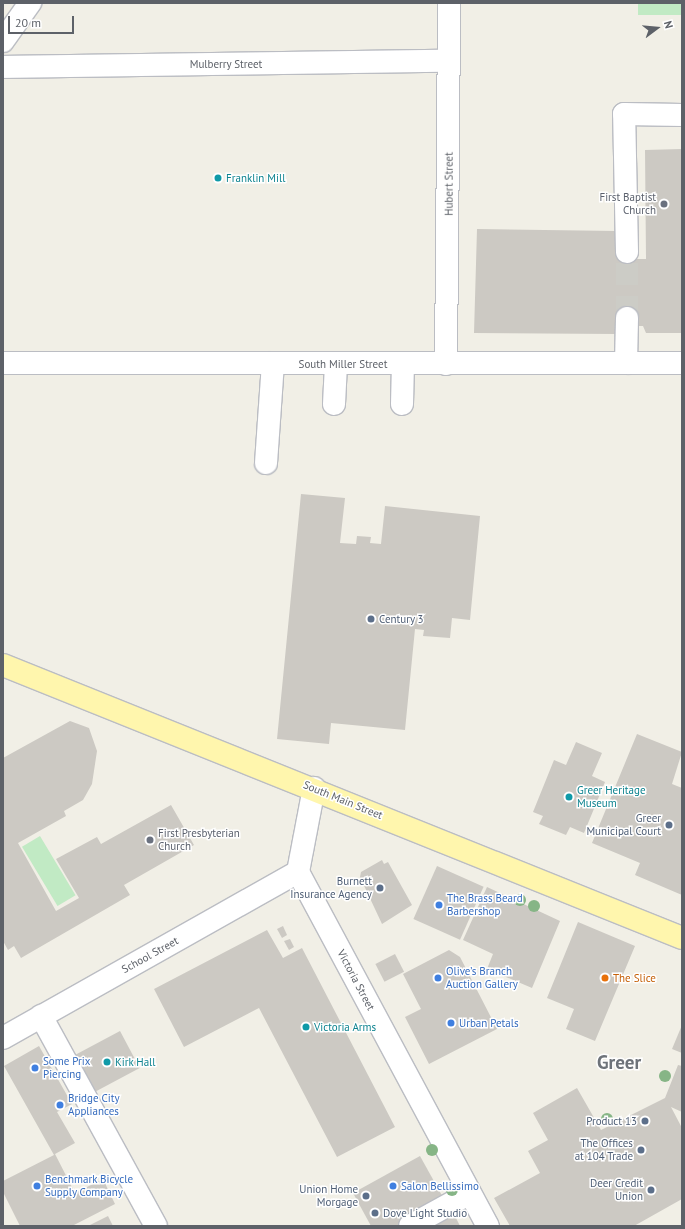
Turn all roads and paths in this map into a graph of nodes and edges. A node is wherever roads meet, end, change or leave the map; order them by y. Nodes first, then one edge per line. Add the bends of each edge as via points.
1 (30, 3) edge
2 (449, 3) edge
3 (3, 42) edge
4 (449, 61) junction
5 (3, 67) edge
6 (682, 115) edge
7 (627, 252) tunnel mouth
8 (627, 318) tunnel mouth
9 (3, 362) edge
10 (626, 363) junction
11 (682, 363) edge
12 (273, 364) junction
13 (336, 364) junction
14 (403, 364) junction
15 (446, 364) junction
16 (334, 404) dead end
17 (402, 404) dead end
18 (266, 464) dead end
19 (3, 665) edge
20 (314, 788) junction
21 (298, 872) junction
22 (682, 938) edge
23 (41, 1016) junction
24 (3, 1038) edge
25 (470, 1193) junction
26 (156, 1226) edge
27 (410, 1226) edge
28 (488, 1226) edge

1 - 3 street
2 - 4 street, Hubert Street
4 - 5 street, Mulberry Street
4 - 15 street, Hubert Street
6 - 7 street via 624,114
8 - 10 street
9 - 12 street, South Miller Street
10 - 11 street, South Miller Street
10 - 15 street, South Miller Street
12 - 13 street, South Miller Street
12 - 18 street
13 - 14 street, South Miller Street
13 - 16 street
14 - 15 street, South Miller Street
14 - 17 street
19 - 20 main road, South Main Street
20 - 21 street
20 - 22 main road, South Main Street
21 - 23 street, School Street
21 - 25 street, Victoria Street
23 - 24 street, School Street
23 - 26 street
25 - 27 street
25 - 28 street, Victoria Street

